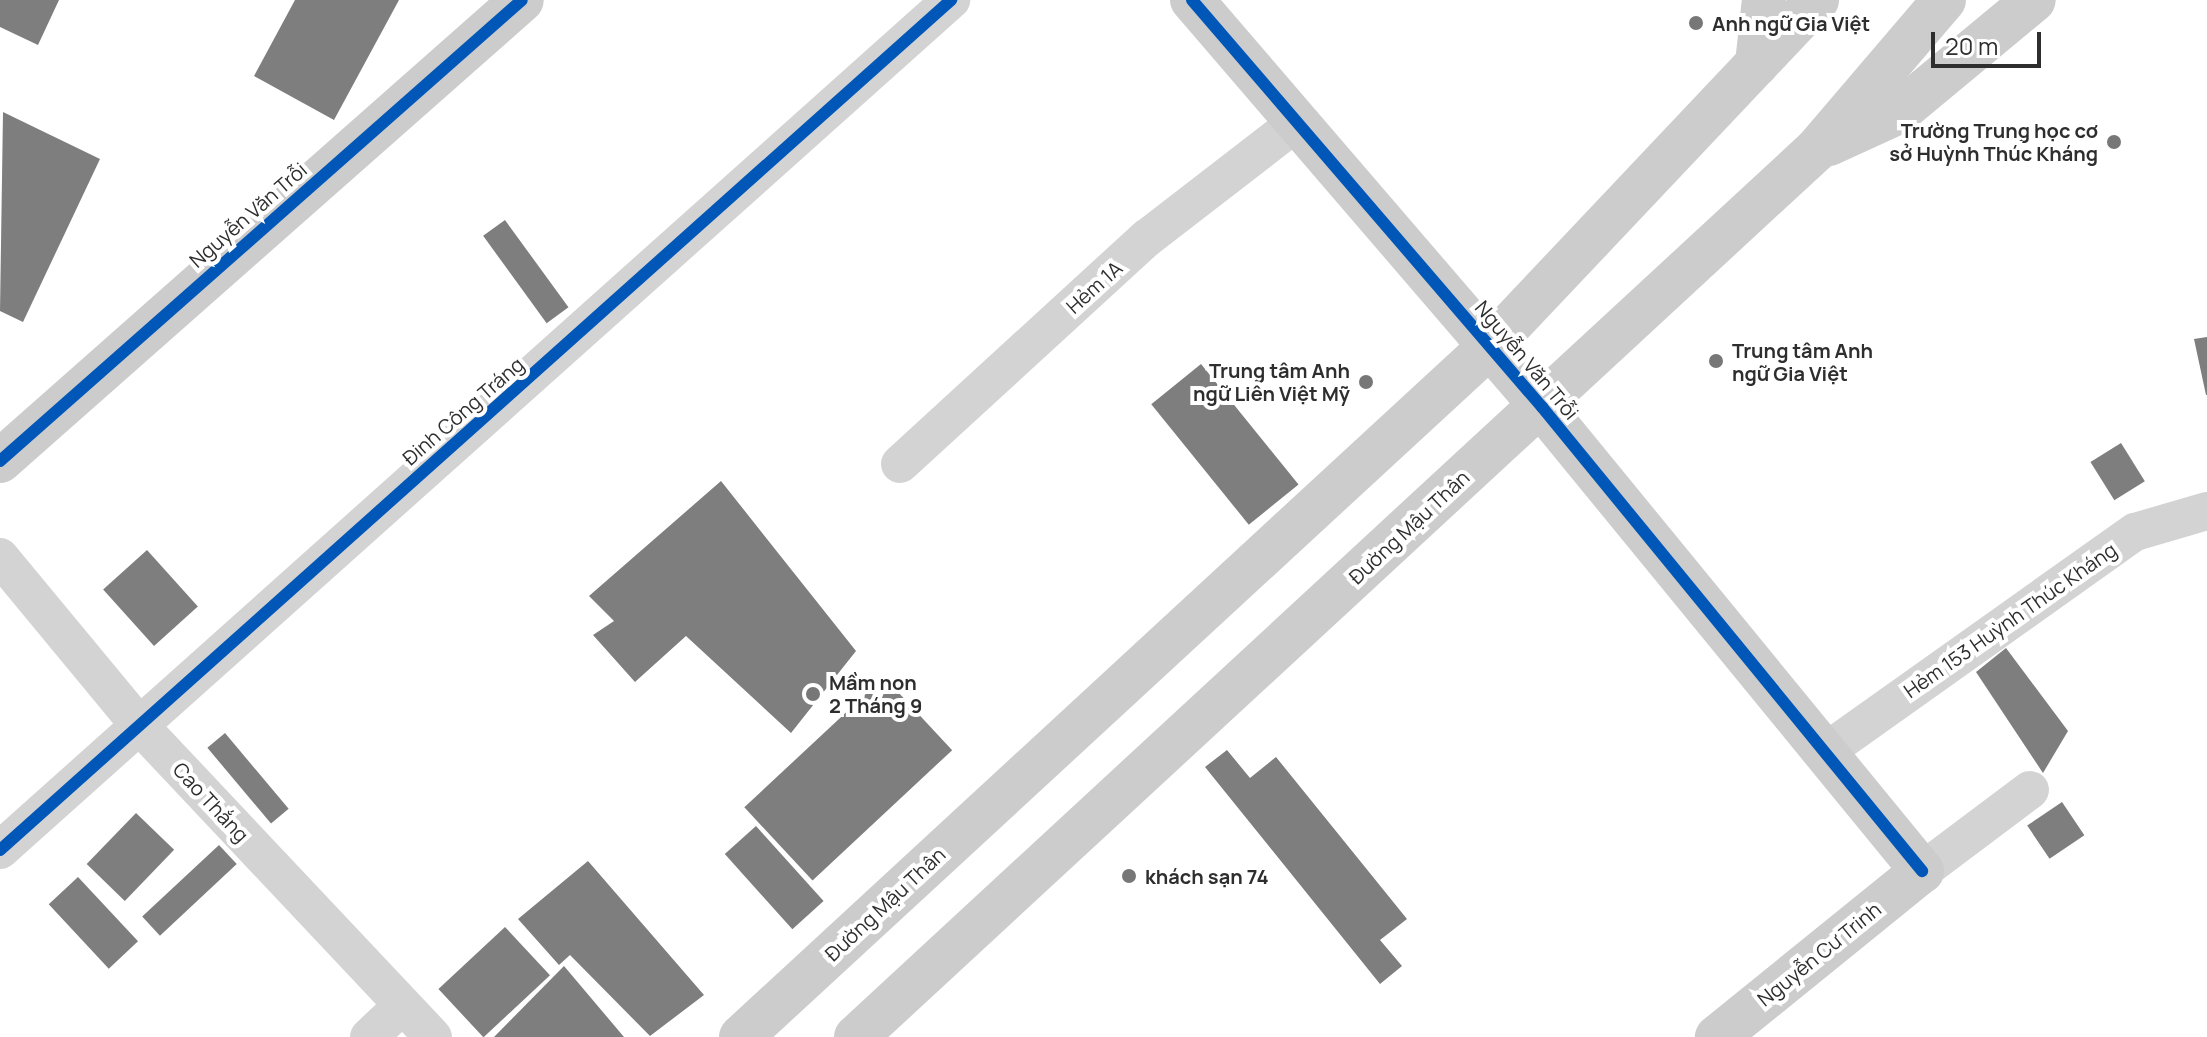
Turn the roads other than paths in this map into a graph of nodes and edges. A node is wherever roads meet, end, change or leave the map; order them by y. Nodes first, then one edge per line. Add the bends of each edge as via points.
1 (522, 0) edge
2 (951, 0) edge
3 (1192, 0) edge
4 (1764, 0) edge
5 (1817, 0) edge
6 (1944, 0) edge
7 (2034, 0) edge
8 (1757, 64) junction
9 (1297, 122) junction
10 (1816, 150) junction
11 (1490, 346) junction
12 (1542, 407) junction
13 (0, 461) edge
14 (900, 464) dead end
15 (2207, 511) edge
16 (0, 557) edge
17 (138, 724) junction
18 (1825, 752) junction
19 (2030, 790) dead end
20 (0, 850) edge
21 (1922, 871) junction
22 (402, 1006) junction
23 (369, 1037) edge
24 (433, 1037) edge
25 (741, 1037) edge
26 (856, 1037) edge
27 (1717, 1037) edge

1 - 13 main road, Nguyễn Văn Trỗi
2 - 17 street, Đinh Công Tráng
3 - 9 main road, Nguyễn Văn Trỗi
4 - 8 main road
5 - 8 main road, Đường Mậu Thân
6 - 10 main road, Đường Mậu Thân
7 - 10 main road via 1899,112
8 - 11 main road, Đường Mậu Thân
9 - 11 main road, Nguyễn Văn Trỗi
9 - 14 street, Hẻm 1A via 1147,238
10 - 12 main road, Đường Mậu Thân
11 - 12 main road, Nguyễn Văn Trỗi
11 - 25 main road, Đường Mậu Thân
12 - 18 main road, Nguyễn Văn Trỗi
12 - 26 main road, Đường Mậu Thân
15 - 18 street, Hẻm 153 Huỳnh Thúc Kháng via 2135,532
16 - 17 street, Cao Thắng
17 - 20 street, Đinh Công Tráng
17 - 22 street, Cao Thắng
18 - 21 main road
19 - 21 street, Nguyễn Cư Trinh
21 - 27 main road, Nguyễn Cư Trinh
22 - 23 street
22 - 24 street, Cao Thắng

